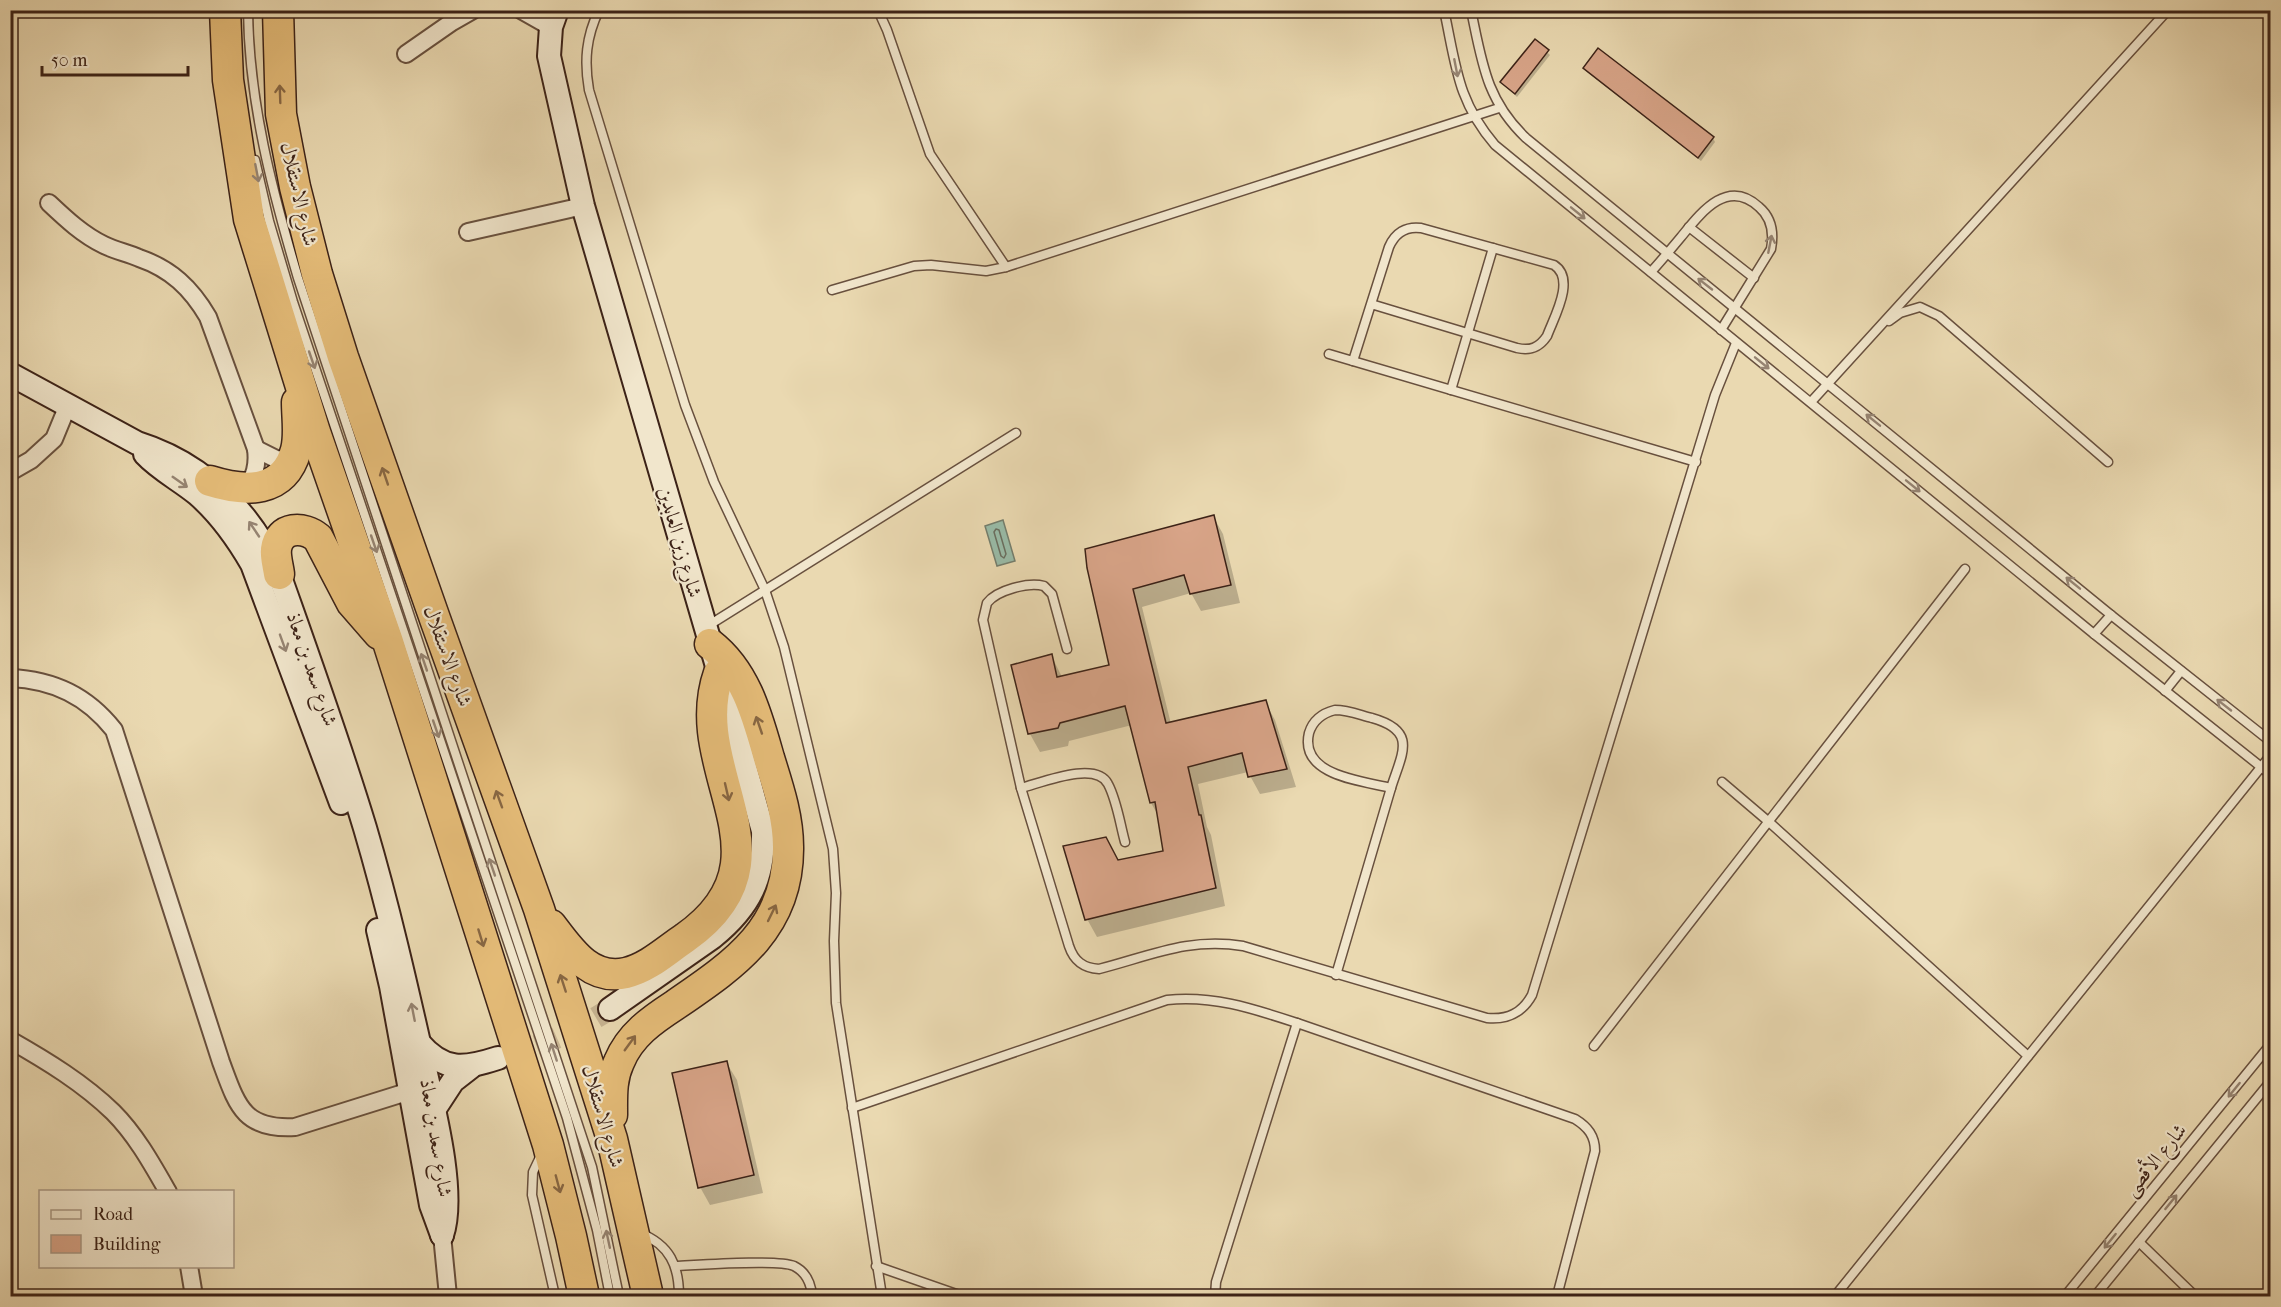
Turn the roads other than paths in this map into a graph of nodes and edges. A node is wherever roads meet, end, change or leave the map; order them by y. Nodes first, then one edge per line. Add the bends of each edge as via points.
1 (225, 10) edge
2 (248, 10) edge
3 (278, 10) edge
4 (473, 10) edge
5 (521, 10) edge
6 (599, 10) edge
7 (878, 10) edge
8 (1444, 10) edge
9 (1472, 10) edge
10 (2168, 10) edge
11 (554, 19) edge
12 (406, 54) dead end
13 (1499, 108) junction
14 (1472, 116) junction
15 (253, 151) dead end
16 (49, 203) dead end
17 (583, 206) junction
18 (1689, 227) junction
19 (468, 232) dead end
20 (1493, 248) junction
21 (1666, 254) junction
22 (1006, 267) junction
23 (1651, 272) junction
24 (1754, 278) junction
25 (832, 290) dead end
26 (1371, 303) junction
27 (1735, 308) junction
28 (1721, 330) junction
29 (1468, 333) junction
30 (1870, 336) junction
31 (1736, 342) junction
32 (1329, 354) dead end
33 (1353, 361) junction
34 (10, 374) edge
35 (297, 375) junction
36 (1828, 382) junction
37 (1451, 390) junction
38 (1810, 402) junction
39 (68, 405) junction
40 (1016, 433) dead end
41 (137, 443) junction
42 (256, 449) junction
43 (291, 461) junction
44 (1696, 462) junction
45 (2108, 462) dead end
46 (10, 472) edge
47 (210, 482) junction
48 (245, 489) junction
49 (1965, 569) dead end
50 (279, 574) junction
51 (765, 590) junction
52 (2111, 615) junction
53 (2094, 634) junction
54 (708, 635) junction
55 (388, 642) junction
56 (1067, 650) dead end
57 (2181, 671) junction
58 (719, 674) junction
59 (10, 678) edge
60 (2165, 691) junction
61 (2271, 741) edge
62 (2271, 756) edge
63 (2262, 767) junction
64 (2271, 774) edge
65 (1722, 782) dead end
66 (1021, 788) junction
67 (1391, 788) junction
68 (1769, 822) junction
69 (358, 830) junction
70 (1125, 842) dead end
71 (539, 909) junction
72 (1336, 975) junction
73 (610, 1009) tunnel mouth
74 (1297, 1023) junction
75 (10, 1040) edge
76 (419, 1043) junction
77 (2271, 1044) edge
78 (1594, 1046) dead end
79 (2028, 1056) junction
80 (498, 1058) tunnel mouth
81 (471, 1067) junction
82 (2271, 1082) edge
83 (410, 1091) junction
84 (852, 1108) junction
85 (434, 1110) junction
86 (612, 1139) junction
87 (548, 1145) junction
88 (167, 1190) edge
89 (633, 1231) junction
90 (442, 1235) junction
91 (2139, 1242) junction
92 (676, 1266) junction
93 (876, 1266) junction
94 (189, 1268) edge
95 (194, 1296) edge
96 (448, 1296) edge
97 (555, 1296) edge
98 (584, 1296) edge
99 (610, 1296) edge
100 (619, 1296) edge
101 (648, 1296) edge
102 (680, 1296) edge
103 (812, 1296) edge
104 (882, 1296) edge
105 (962, 1296) edge
106 (1215, 1296) edge
107 (1557, 1296) edge
108 (1834, 1296) edge
109 (2065, 1296) edge
110 (2095, 1296) edge
111 (2195, 1296) edge

1 - 35 highway via 228,80 249,219
100 -> 2 lane via 592,1167 325,366 288,244 258,118
71 -> 3 highway, شارع الاستقلال via 317,274 281,114
4 - 12 street
5 - 11 street
6 - 51 lane via 588,37 589,90 685,405 714,482
7 - 22 lane via 930,154
8 -> 14 lane via 1457,75
9 - 13 lane via 1483,66
10 - 30 lane
11 - 17 street, شارع زين العابدين via 549,56
13 - 14 lane
13 - 21 lane via 1526,138
14 - 22 lane
14 -> 23 lane via 1495,145
15 -> 99 lane via 289,292 567,1118
16 - 42 street via 87,235 155,264 186,286 208,317
17 - 19 street
17 - 54 street, شارع زين العابدين
18 - 21 lane
18 - 24 lane
24 -> 18 lane via 1773,240 1769,220 1757,205 1739,197 1719,199
20 - 26 lane via 1421,228 1404,230 1391,242
20 - 29 lane
20 - 29 lane via 1554,265 1564,276 1564,287 1547,336 1537,347 1523,349
21 - 23 lane
27 -> 21 lane
22 - 25 lane via 986,271 914,266
23 - 28 lane
24 - 27 lane
26 - 29 lane
26 - 33 lane
27 - 28 lane
27 - 36 lane
28 - 31 lane
29 - 37 lane
30 - 36 lane
30 - 45 lane via 1900,313 1920,307 1939,316
31 -> 38 lane
31 - 44 lane
32 - 33 lane
33 - 37 lane
34 - 39 street, شارع سعد بن معاذ
35 - 43 highway via 298,437
35 - 55 highway
36 - 38 lane
52 -> 36 lane
37 - 44 lane
38 -> 53 lane
39 - 41 street, شارع سعد بن معاذ
39 - 46 street via 54,439
40 - 51 lane
41 - 47 street, شارع سعد بن معاذ via 169,456
41 -> 69 street, شارع سعد بن معاذ via 152,461 215,511 242,546
42 - 43 street
42 - 48 street via 256,466
43 - 48 highway via 277,478
44 - 72 lane via 1527,1003 1514,1015 1487,1018
47 - 48 highway
50 -> 47 street, شارع سعد بن معاذ via 244,515
49 - 68 lane
50 - 55 highway via 278,542 292,530 311,532 318,538 352,603
50 - 69 street, شارع سعد بن معاذ via 333,729
51 - 54 lane
51 - 84 lane via 784,647 831,839 835,870 836,1003
52 - 53 lane
52 - 57 lane
53 - 60 lane
54 - 58 street, شارع زين العابدين
86 -> 54 highway via 611,1088 626,1048 643,1027 715,978 750,948 774,912 782,891 787,827 765,743 740,676
55 -> 87 highway
56 - 66 lane via 1052,594 1044,586 1000,593 987,603 983,620
57 - 60 lane
61 -> 57 lane
58 -> 71 highway via 712,701 712,729 738,847 734,878 720,907 698,929 638,970 624,974 609,974 583,963
58 - 73 street, شارع زين العابدين via 763,831 760,872 743,908 729,924
59 - 83 street via 38,680 70,692 97,710 114,730 221,1062 241,1109 258,1123 296,1127
60 - 63 lane
62 - 63 lane
63 - 64 lane
63 - 79 lane
65 - 68 lane
66 - 70 lane via 1079,773 1099,774 1108,784
66 - 72 lane via 1069,946 1084,966 1099,969 1207,942 1243,946
67 - 67 lane via 1403,750 1398,731 1388,723 1344,710 1320,716 1311,729 1308,746 1314,761 1335,774
67 - 72 lane
68 - 78 lane
68 - 79 lane
76 -> 69 street, شارع سعد بن معاذ via 408,985
69 - 83 street, شارع سعد بن معاذ
86 -> 71 highway, شارع الاستقلال
74 - 84 lane via 1220,1001 1167,1000
74 - 106 lane via 1216,1282
74 - 107 lane via 1575,1119 1588,1129 1595,1151
75 - 88 street via 80,1084 113,1113 145,1153
76 - 81 street via 436,1059
76 - 85 street, شارع سعد بن معاذ
77 -> 109 lane, شارع الأقصى
79 - 108 lane
80 - 81 street
81 - 85 street via 453,1082
91 -> 82 lane, شارع الأقصى
83 - 90 street, شارع سعد بن معاذ via 431,1205
84 - 93 lane
85 - 90 street, شارع سعد بن معاذ via 448,1204
86 - 89 highway, شارع الاستقلال
87 - 97 lane via 533,1172 532,1195
87 -> 98 highway
89 - 92 lane via 654,1240
89 - 101 highway, شارع الاستقلال
90 - 96 street
91 - 110 lane, شارع الأقصى
91 - 111 lane
92 - 102 lane
92 - 103 lane via 788,1264 805,1274
93 - 104 lane
93 - 105 lane
94 - 95 street

